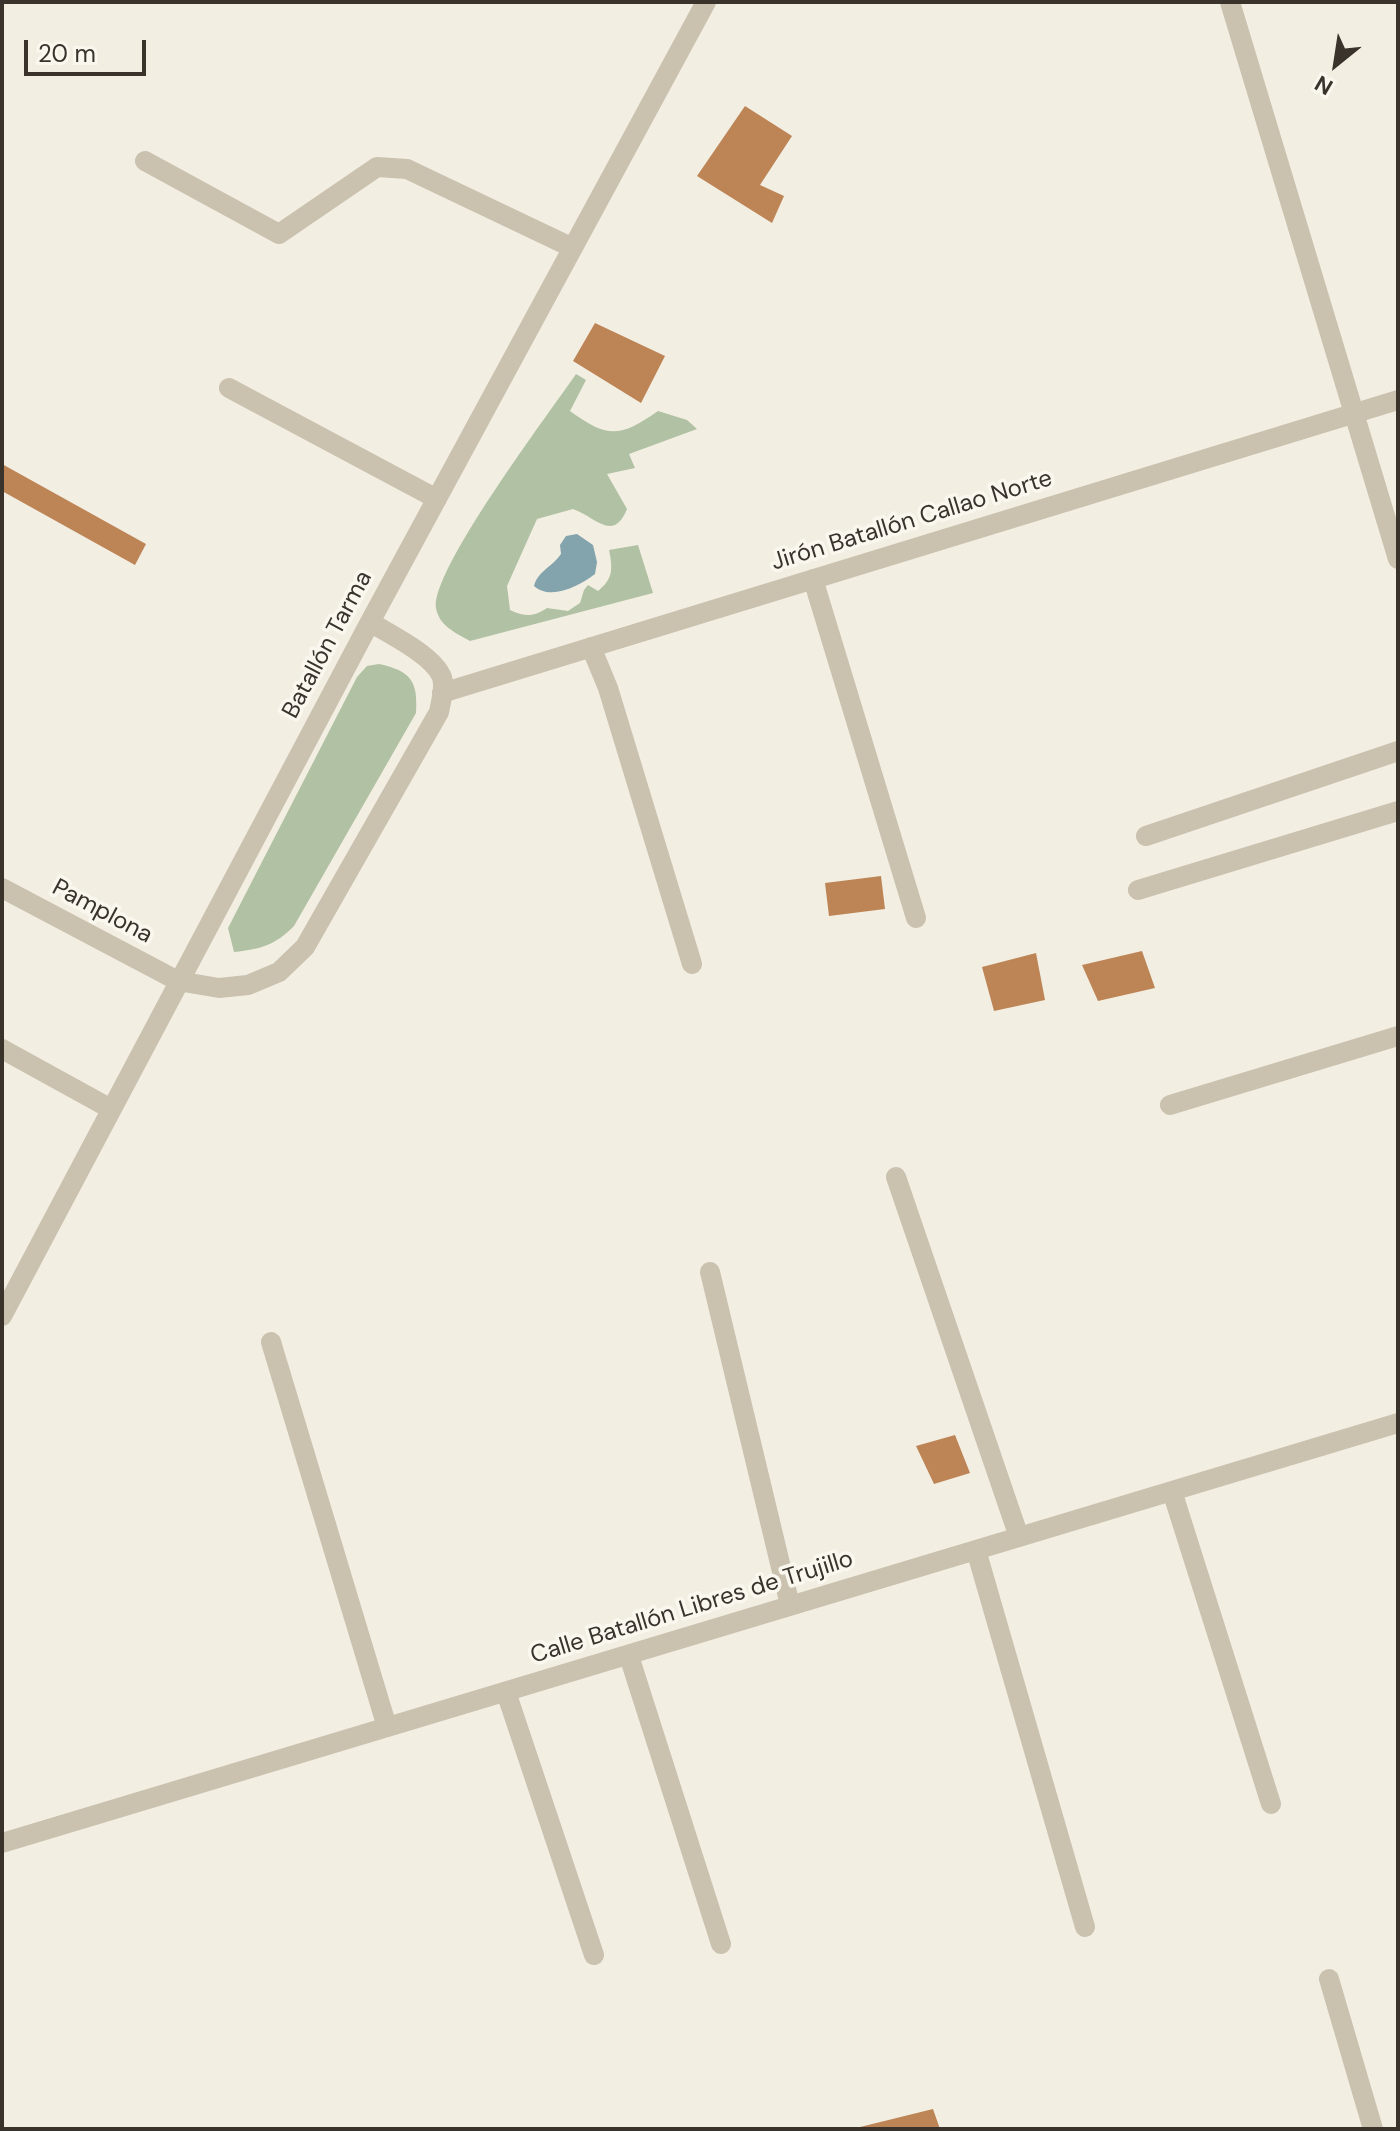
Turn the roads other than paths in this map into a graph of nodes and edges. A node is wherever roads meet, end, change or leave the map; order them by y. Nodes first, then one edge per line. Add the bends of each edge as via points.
1 (706, 2) edge
2 (1230, 2) edge
3 (145, 161) dead end
4 (573, 248) junction
5 (229, 388) dead end
6 (1398, 400) edge
7 (1354, 412) junction
8 (437, 499) junction
9 (1398, 559) edge
10 (813, 579) junction
11 (370, 622) junction
12 (591, 647) junction
13 (442, 693) junction
14 (1398, 751) edge
15 (1398, 811) edge
16 (1146, 836) dead end
17 (2, 888) edge
18 (1138, 890) dead end
19 (916, 918) dead end
20 (692, 964) dead end
21 (178, 981) junction
22 (1398, 1036) edge
23 (2, 1049) edge
24 (1170, 1105) dead end
25 (111, 1109) junction
26 (896, 1177) dead end
27 (710, 1272) dead end
28 (5, 1305) edge
29 (271, 1342) dead end
30 (1398, 1423) edge
31 (1172, 1491) junction
32 (1019, 1537) junction
33 (976, 1550) junction
34 (790, 1605) junction
35 (629, 1656) junction
36 (506, 1692) junction
37 (387, 1727) junction
38 (1271, 1804) dead end
39 (2, 1843) edge
40 (1085, 1927) dead end
41 (721, 1944) dead end
42 (594, 1955) dead end
43 (1329, 1979) dead end
44 (1373, 2129) edge

1 - 4 street, Batallón Tarma
2 - 7 street
3 - 4 street via 279,234 377,167 407,169
4 - 8 street, Batallón Tarma
5 - 8 street
6 - 7 street, Jirón Batallón Callao Norte
7 - 9 street
7 - 10 street, Jirón Batallón Callao Norte
8 - 11 street, Batallón Tarma
10 - 12 street, Jirón Batallón Callao Norte
10 - 19 street
11 - 13 street via 427,658 441,675
11 - 21 street, Batallón Tarma
12 - 13 street, Jirón Batallón Callao Norte
12 - 20 street
13 - 21 street via 439,712 305,947 279,972 248,985 219,988
14 - 16 street
15 - 18 street
17 - 21 street, Pamplona
21 - 25 street, Batallón Tarma
22 - 24 street
23 - 25 street
25 - 28 street, Batallón Tarma
26 - 32 street
27 - 34 street
29 - 37 street
30 - 31 street, Calle Batallón Libres de Trujillo
31 - 32 street, Calle Batallón Libres de Trujillo
31 - 38 street
32 - 33 street, Calle Batallón Libres de Trujillo
33 - 34 street, Calle Batallón Libres de Trujillo
33 - 40 street
34 - 35 street, Calle Batallón Libres de Trujillo
35 - 36 street, Calle Batallón Libres de Trujillo
35 - 41 street
36 - 37 street, Calle Batallón Libres de Trujillo
36 - 42 street
37 - 39 street, Calle Batallón Libres de Trujillo
43 - 44 street

